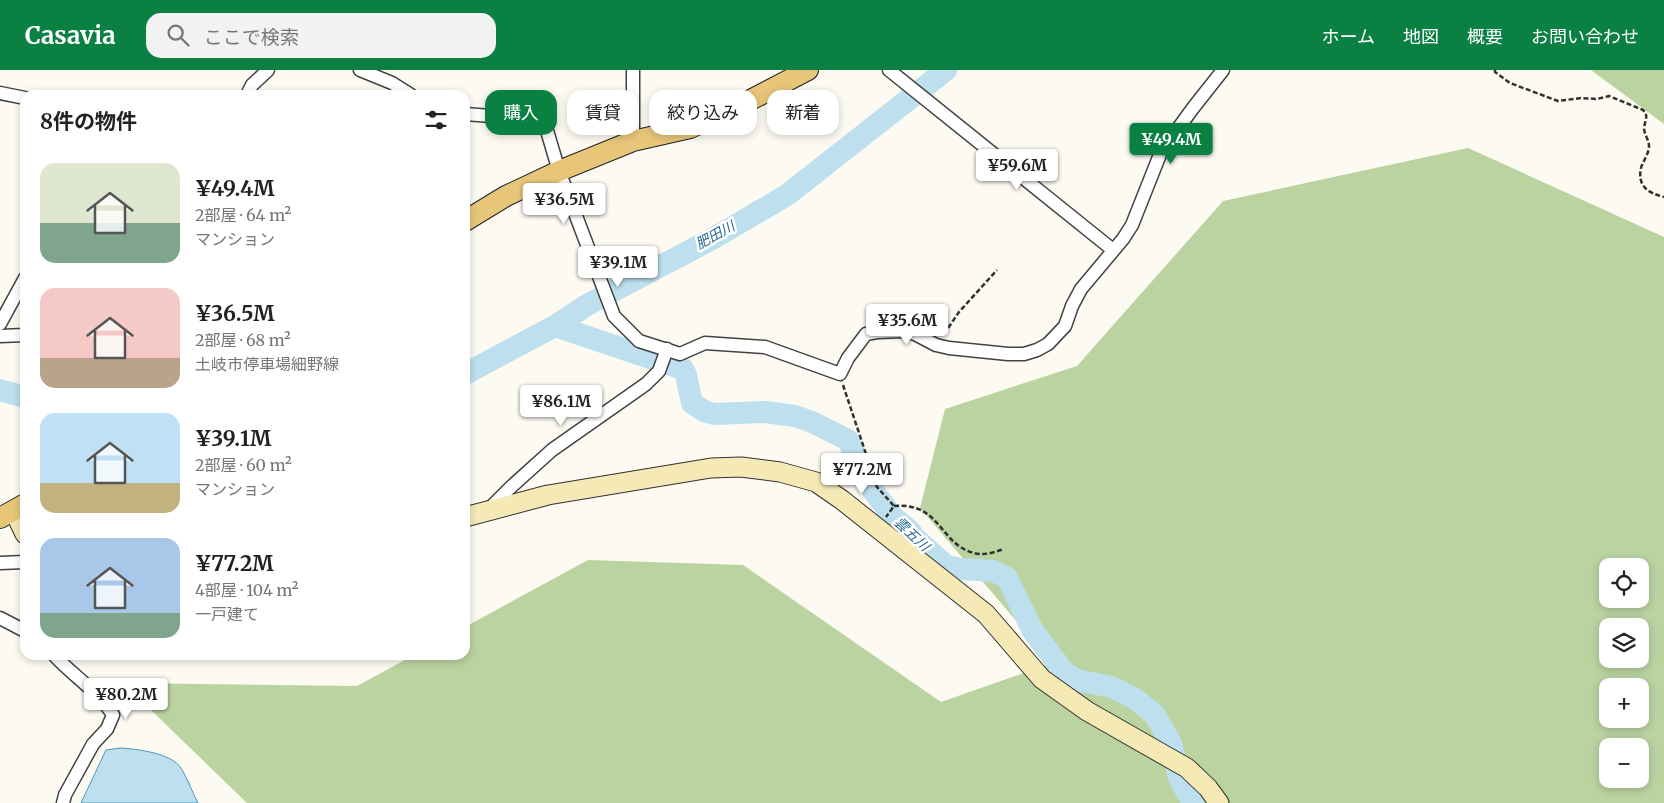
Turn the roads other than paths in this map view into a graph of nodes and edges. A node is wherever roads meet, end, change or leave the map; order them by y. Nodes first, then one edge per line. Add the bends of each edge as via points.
1 (268, 70) edge
2 (360, 70) edge
3 (633, 70) edge
4 (808, 70) edge
5 (889, 70) edge
6 (1223, 70) edge
7 (250, 90) edge
8 (403, 90) edge
9 (0, 93) edge
10 (20, 97) edge
11 (470, 114) edge
12 (633, 141) junction
13 (559, 171) junction
14 (470, 218) edge
15 (1113, 250) junction
16 (20, 287) edge
17 (0, 324) edge
18 (20, 335) edge
19 (0, 336) edge
20 (666, 351) junction
21 (488, 510) junction
22 (13, 511) edge
23 (470, 515) edge
24 (20, 524) edge
25 (20, 562) edge
26 (0, 563) edge
27 (0, 618) edge
28 (20, 628) edge
29 (59, 660) edge
30 (63, 803) edge
31 (1219, 803) edge

1 - 7 street
2 - 8 street
3 - 12 street
4 - 12 main road via 690,128
5 - 15 street
6 - 15 street via 1161,152 1132,225
9 - 10 street
11 - 13 street via 542,114
12 - 13 main road
13 - 14 main road via 506,196
13 - 20 street via 614,316 639,341
15 - 20 street via 1081,288 1065,326 1048,344 1024,354 949,348 902,331 866,334 840,374 765,347 705,343 680,354
16 - 17 street
18 - 19 street
20 - 21 street via 659,371 646,384 552,450
21 - 23 street
21 - 31 street via 548,495 711,468 741,467 780,472 816,482 986,614 1042,679 1087,710 1186,768
22 - 24 street
25 - 26 street
27 - 28 street
29 - 30 street via 95,692 113,716 107,729 93,744

